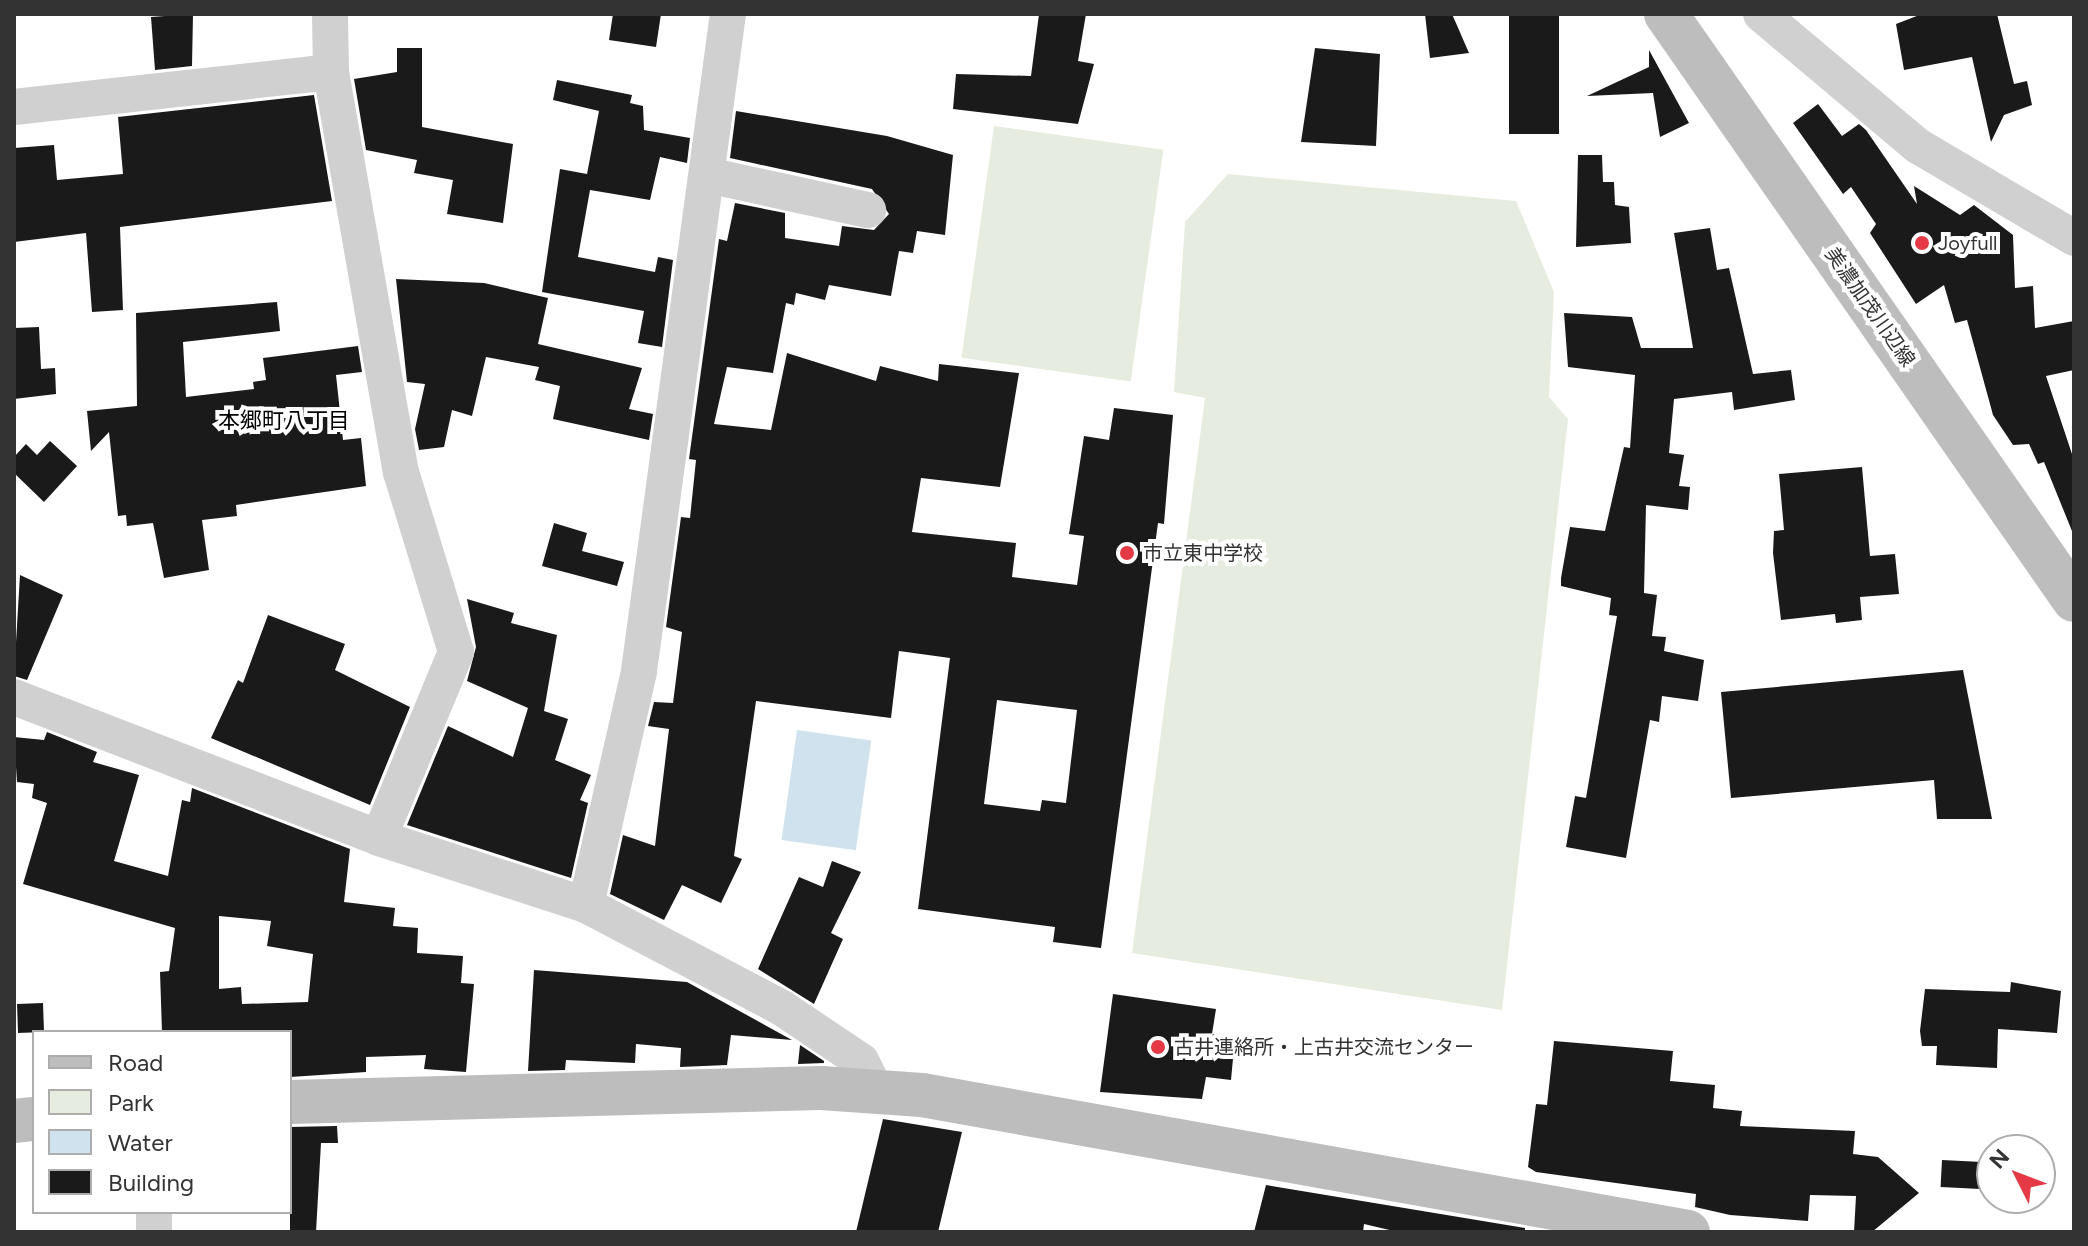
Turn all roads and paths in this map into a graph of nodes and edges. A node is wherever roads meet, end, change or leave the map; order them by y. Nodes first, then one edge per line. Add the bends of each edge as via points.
1 (330, 14) edge
2 (728, 14) edge
3 (1666, 14) edge
4 (1761, 14) edge
5 (331, 72) junction
6 (14, 107) edge
7 (707, 175) junction
8 (868, 210) dead end
9 (2074, 238) edge
10 (2074, 600) edge
11 (14, 697) edge
12 (379, 838) junction
13 (586, 905) junction
14 (877, 1092) junction
15 (292, 1102) edge
16 (1688, 1232) edge

1 - 5 street
2 - 7 street
3 - 10 street, 美濃加茂川辺線
4 - 9 street via 1918,146
5 - 6 street
5 - 12 street via 401,472 456,652
7 - 8 street
7 - 13 street via 639,671 606,844
11 - 12 street
12 - 13 street
13 - 14 street via 782,1008 861,1061
14 - 15 street via 573,1091
14 - 16 street via 1049,1112

